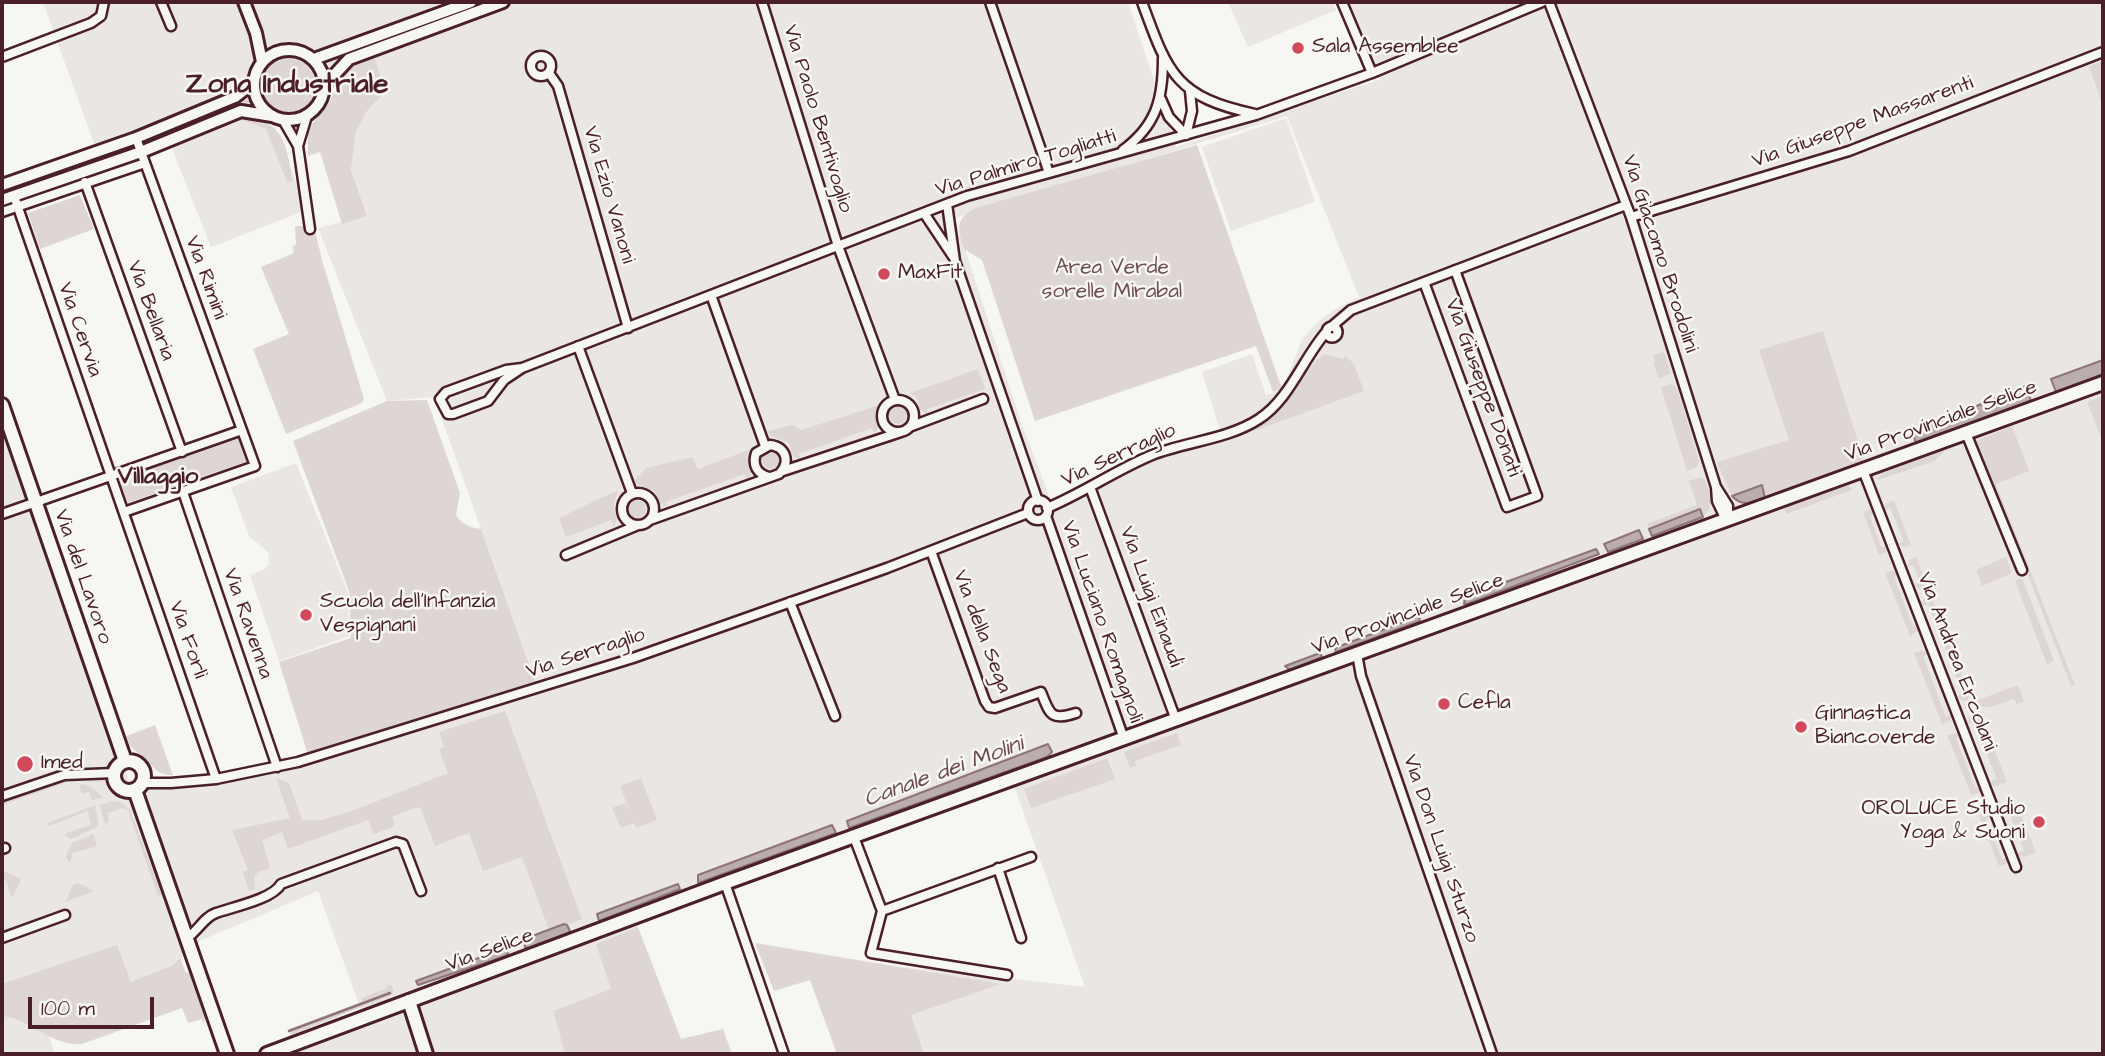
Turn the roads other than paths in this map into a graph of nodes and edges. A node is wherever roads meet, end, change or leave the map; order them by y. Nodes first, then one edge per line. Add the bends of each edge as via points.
1 (104, 2) edge
2 (161, 2) edge
3 (244, 2) edge
4 (471, 2) edge
5 (503, 2) edge
6 (762, 2) edge
7 (990, 2) edge
8 (1142, 2) edge
9 (1342, 2) edge
10 (1541, 2) edge
11 (1549, 2) edge
12 (171, 26) dead end
13 (256, 33) junction
14 (278, 51) junction
15 (2103, 52) edge
16 (2, 57) edge
17 (1163, 58) junction
18 (314, 59) junction
19 (262, 62) junction
20 (549, 73) dead end
21 (1372, 73) junction
22 (253, 83) junction
23 (325, 85) junction
24 (1190, 91) junction
25 (1161, 99) junction
26 (1255, 115) junction
27 (272, 116) junction
28 (307, 116) junction
29 (284, 120) junction
30 (1186, 135) junction
31 (136, 138) junction
32 (298, 146) junction
33 (141, 152) junction
34 (1118, 154) junction
35 (145, 163) junction
36 (1049, 173) junction
37 (85, 182) junction
38 (2, 184) edge
39 (2, 200) edge
40 (15, 201) junction
41 (947, 204) junction
42 (1626, 205) junction
43 (2, 212) edge
44 (924, 213) junction
45 (1631, 217) junction
46 (310, 229) dead end
47 (838, 246) junction
48 (955, 261) junction
49 (1455, 270) junction
50 (1424, 282) junction
51 (712, 295) junction
52 (628, 328) junction
53 (578, 346) junction
54 (522, 368) junction
55 (2103, 383) edge
56 (983, 399) dead end
57 (895, 400) junction
58 (2, 405) edge
59 (912, 426) junction
60 (242, 430) junction
61 (901, 432) junction
62 (1966, 433) junction
63 (765, 446) junction
64 (182, 452) junction
65 (1863, 470) junction
66 (783, 471) junction
67 (112, 477) junction
68 (769, 477) junction
69 (1090, 487) junction
70 (183, 492) junction
71 (632, 493) junction
72 (1038, 501) junction
73 (35, 502) junction
74 (124, 512) junction
75 (1046, 512) junction
76 (1028, 513) junction
77 (2, 514) edge
78 (1723, 516) junction
79 (650, 520) junction
80 (638, 525) junction
81 (931, 551) junction
82 (566, 555) dead end
83 (2022, 570) dead end
84 (790, 602) junction
85 (1357, 654) junction
86 (1076, 713) dead end
87 (835, 716) dead end
88 (1176, 720) junction
89 (1124, 739) junction
90 (125, 761) junction
91 (277, 767) junction
92 (114, 773) junction
93 (216, 779) junction
94 (139, 786) junction
95 (2, 796) edge
96 (854, 836) junction
97 (1031, 857) dead end
98 (2016, 867) dead end
99 (998, 868) junction
100 (726, 883) junction
101 (421, 891) dead end
102 (881, 911) junction
103 (65, 915) dead end
104 (2, 938) edge
105 (187, 938) junction
106 (1021, 938) dead end
107 (1007, 975) dead end
108 (409, 1001) junction
109 (227, 1054) edge
110 (267, 1054) edge
111 (426, 1054) edge
112 (784, 1054) edge
113 (1492, 1054) edge

1 - 16 street via 101,16 91,23
2 - 12 street
3 - 13 street
4 - 18 street
5 - 23 street via 349,59
6 - 47 street, Via Paolo Bentivoglio
7 - 36 street
8 - 17 street
9 - 21 street
10 - 21 street, Via Palmiro Togliatti
11 - 42 street, Via Giacomo Brodolini
13 - 14 street
13 - 19 street
14 - 18 street via 297,50
14 - 19 street
15 - 45 street, Via Giuseppe Massarenti via 1849,151
17 - 24 street
17 - 25 street
18 - 23 street
19 - 22 street
20 - 52 street, Via Ezio Vanoni via 558,86
21 - 26 street, Via Palmiro Togliatti
22 - 27 street via 258,102
22 - 31 street via 235,97
23 - 28 street via 317,108
24 - 26 street via 1216,105
24 - 30 street via 1192,111
25 - 30 street via 1168,117
25 - 34 street via 1142,135
26 - 30 street, Via Palmiro Togliatti
27 - 29 street
27 - 33 street via 241,111
28 - 29 street
28 - 32 street
29 - 32 street
30 - 34 street, Via Palmiro Togliatti
31 - 33 street, Via Rimini
31 - 38 street
32 - 46 street
33 - 35 street, Via Rimini
33 - 40 street
34 - 36 street, Via Palmiro Togliatti
35 - 37 street
35 - 60 street, Via Rimini
36 - 41 street, Via Palmiro Togliatti
37 - 40 street
37 - 64 street, Via Bellaria
39 - 40 street
40 - 43 street
40 - 67 street, Via Cervia
41 - 44 street, Via Palmiro Togliatti
41 - 48 street, Via Luciano Romagnoli
42 - 45 street, Via Giacomo Brodolini
42 - 49 street, Via Giuseppe Donati
44 - 47 street, Via Palmiro Togliatti
44 - 48 street, Via Luciano Romagnoli
45 - 78 street, Via Giacomo Brodolini
47 - 51 street, Via Palmiro Togliatti
47 - 57 street, Via Paolo Bentivoglio
48 - 72 street, Via Luciano Romagnoli
49 - 50 street, Via Giuseppe Donati
49 - 50 street, Via Giuseppe Donati via 1537,496 1507,507
50 - 69 street, Via Serraglio via 1348,313 1320,339 1280,399 1259,419 1234,431 1176,446
51 - 52 street, Via Palmiro Togliatti
51 - 63 street
52 - 53 street, Via Palmiro Togliatti
53 - 54 street, Via Palmiro Togliatti
53 - 71 street
54 - 54 street, Via Palmiro Togliatti via 446,392 440,399 444,409 453,414 488,401 504,380
55 - 62 main road, Via Provinciale Selice
56 - 59 street
57 - 59 street via 910,405
57 - 61 street via 883,411 883,422 890,430
58 - 73 main road, Via del Lavoro
59 - 61 street
60 - 64 street
60 - 70 street, Via Rimini via 255,466
61 - 66 street
62 - 65 main road, Via Provinciale Selice
62 - 83 street
63 - 66 street via 783,451
63 - 68 street via 755,463 760,473
64 - 67 street
65 - 78 main road, Via Provinciale Selice via 1741,514
65 - 98 street, Via Andrea Ercolani
66 - 68 street
67 - 73 street
67 - 74 street, Via Cervia
68 - 79 street
69 - 75 street, Via Serraglio
69 - 88 street, Via Luigi Einaudi
70 - 74 street
70 - 91 street, Via Ravenna
71 - 79 street via 651,499 654,510
71 - 80 street via 621,510 629,523
72 - 75 street, Via Serraglio via 1044,503
72 - 76 street, Via Serraglio via 1030,504
73 - 77 street
73 - 90 main road, Via del Lavoro
74 - 93 street, Via Forlì
75 - 76 street via 1037,520
75 - 89 street, Via Luciano Romagnoli
76 - 81 street, Via Serraglio
78 - 85 main road, Via Provinciale Selice
79 - 80 street
80 - 82 street
81 - 84 street, Via Serraglio
81 - 86 street, Via della Sega via 989,707 1041,692 1056,717
84 - 87 street
84 - 91 street, Via Serraglio via 623,661
85 - 88 main road, Via Provinciale Selice
85 - 113 street, Via Don Luigi Sturzo
88 - 89 main road, Via Provinciale Selice
89 - 96 main road, Via Provinciale Selice
90 - 92 main road
90 - 94 main road, Via del Lavoro via 141,766 144,774
91 - 93 street, Via Serraglio
92 - 94 main road via 121,789
92 - 95 street via 64,775
93 - 94 street, Via Serraglio
94 - 105 main road, Via del Lavoro
96 - 100 main road, Via Provinciale Selice
96 - 102 street
97 - 99 street
99 - 102 street
99 - 106 street
100 - 108 main road, Via Selice
100 - 112 street
101 - 105 street via 403,844 396,842 211,915
102 - 107 street via 871,953
103 - 104 street
105 - 109 main road, Via del Lavoro
108 - 110 main road, Via Selice
108 - 111 main road

